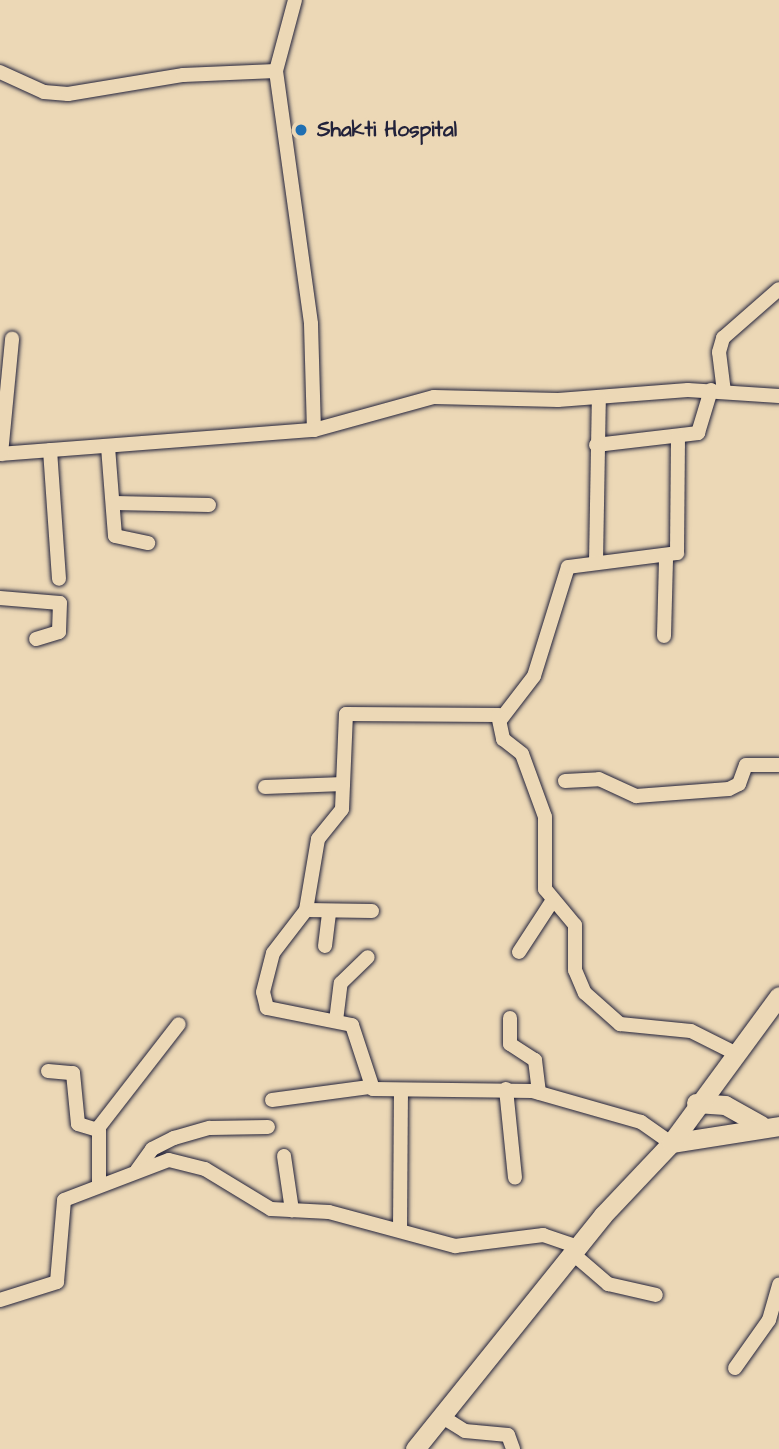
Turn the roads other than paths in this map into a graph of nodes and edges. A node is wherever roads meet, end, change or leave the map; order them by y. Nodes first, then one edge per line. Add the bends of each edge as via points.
1 (295, 0) edge
2 (276, 71) junction
3 (0, 72) edge
4 (779, 289) edge
5 (12, 340) dead end
6 (718, 391) junction
7 (779, 396) edge
8 (599, 398) junction
9 (314, 430) junction
10 (678, 436) junction
11 (596, 445) junction
12 (108, 447) junction
13 (50, 450) junction
14 (1, 454) edge
15 (114, 503) junction
16 (209, 505) dead end
17 (148, 543) dead end
18 (666, 559) junction
19 (596, 562) junction
20 (59, 579) dead end
21 (0, 598) edge
22 (664, 636) dead end
23 (36, 639) dead end
24 (501, 719) junction
25 (779, 765) edge
26 (565, 781) dead end
27 (343, 784) junction
28 (265, 787) dead end
29 (551, 903) junction
30 (306, 910) junction
31 (329, 911) junction
32 (372, 911) dead end
33 (325, 946) dead end
34 (519, 952) dead end
35 (368, 957) dead end
36 (779, 996) edge
37 (510, 1018) dead end
38 (336, 1021) junction
39 (180, 1024) dead end
40 (735, 1054) junction
41 (48, 1071) dead end
42 (369, 1087) junction
43 (506, 1089) junction
44 (401, 1092) junction
45 (539, 1093) junction
46 (272, 1100) dead end
47 (696, 1103) junction
48 (725, 1105) junction
49 (770, 1125) edge
50 (268, 1127) dead end
51 (98, 1130) junction
52 (670, 1143) junction
53 (284, 1156) dead end
54 (137, 1170) junction
55 (515, 1178) dead end
56 (99, 1184) junction
57 (292, 1210) junction
58 (400, 1230) junction
59 (575, 1250) junction
60 (779, 1284) edge
61 (656, 1295) dead end
62 (0, 1300) edge
63 (735, 1368) dead end
64 (442, 1416) junction
65 (415, 1449) edge
66 (513, 1449) edge

1 - 2 street
2 - 3 street via 183,75 68,94 44,92
2 - 9 street via 311,324
4 - 6 street via 723,338
5 - 14 street
6 - 7 street
6 - 8 street
6 - 10 street via 703,430
8 - 9 street via 434,397
8 - 11 street
9 - 12 street
10 - 11 street
10 - 18 street via 679,547
11 - 19 street
12 - 13 street
12 - 15 street
13 - 14 street
13 - 20 street
15 - 16 street
15 - 17 street via 115,536
18 - 19 street
18 - 22 street
19 - 24 street via 565,572 534,676
21 - 23 street via 60,603 59,632
24 - 27 street via 491,713 350,712 343,723
24 - 29 street via 503,739 522,754 545,817 545,888
25 - 26 street via 746,765 739,784 729,789 636,796 599,779
27 - 28 street
27 - 30 street via 339,817 318,839
29 - 34 street
29 - 40 street via 573,920 575,970 601,1011 620,1024 691,1031
30 - 31 street
30 - 38 street via 273,953 265,1005
31 - 32 street
31 - 33 street
35 - 38 street via 341,983
36 - 40 highway
37 - 45 street via 510,1044 535,1060
38 - 42 street via 360,1036
39 - 51 street
40 - 47 highway
40 - 48 highway
41 - 51 street via 74,1073 78,1124
42 - 44 street
42 - 46 street
43 - 44 street
43 - 45 street
43 - 55 street
44 - 58 street
45 - 52 street via 641,1122
47 - 48 highway
47 - 52 highway
48 - 49 highway
49 - 52 highway
50 - 54 street via 210,1128 174,1138 152,1149
51 - 56 street
52 - 59 highway
53 - 57 street
54 - 56 street
54 - 57 street via 184,1161 251,1202
56 - 62 street via 60,1205 57,1282
57 - 58 street via 330,1212
58 - 59 street via 455,1246 526,1235
59 - 61 street via 608,1284
59 - 64 highway
60 - 63 street via 769,1320
64 - 65 highway
64 - 66 street via 471,1433 508,1435

